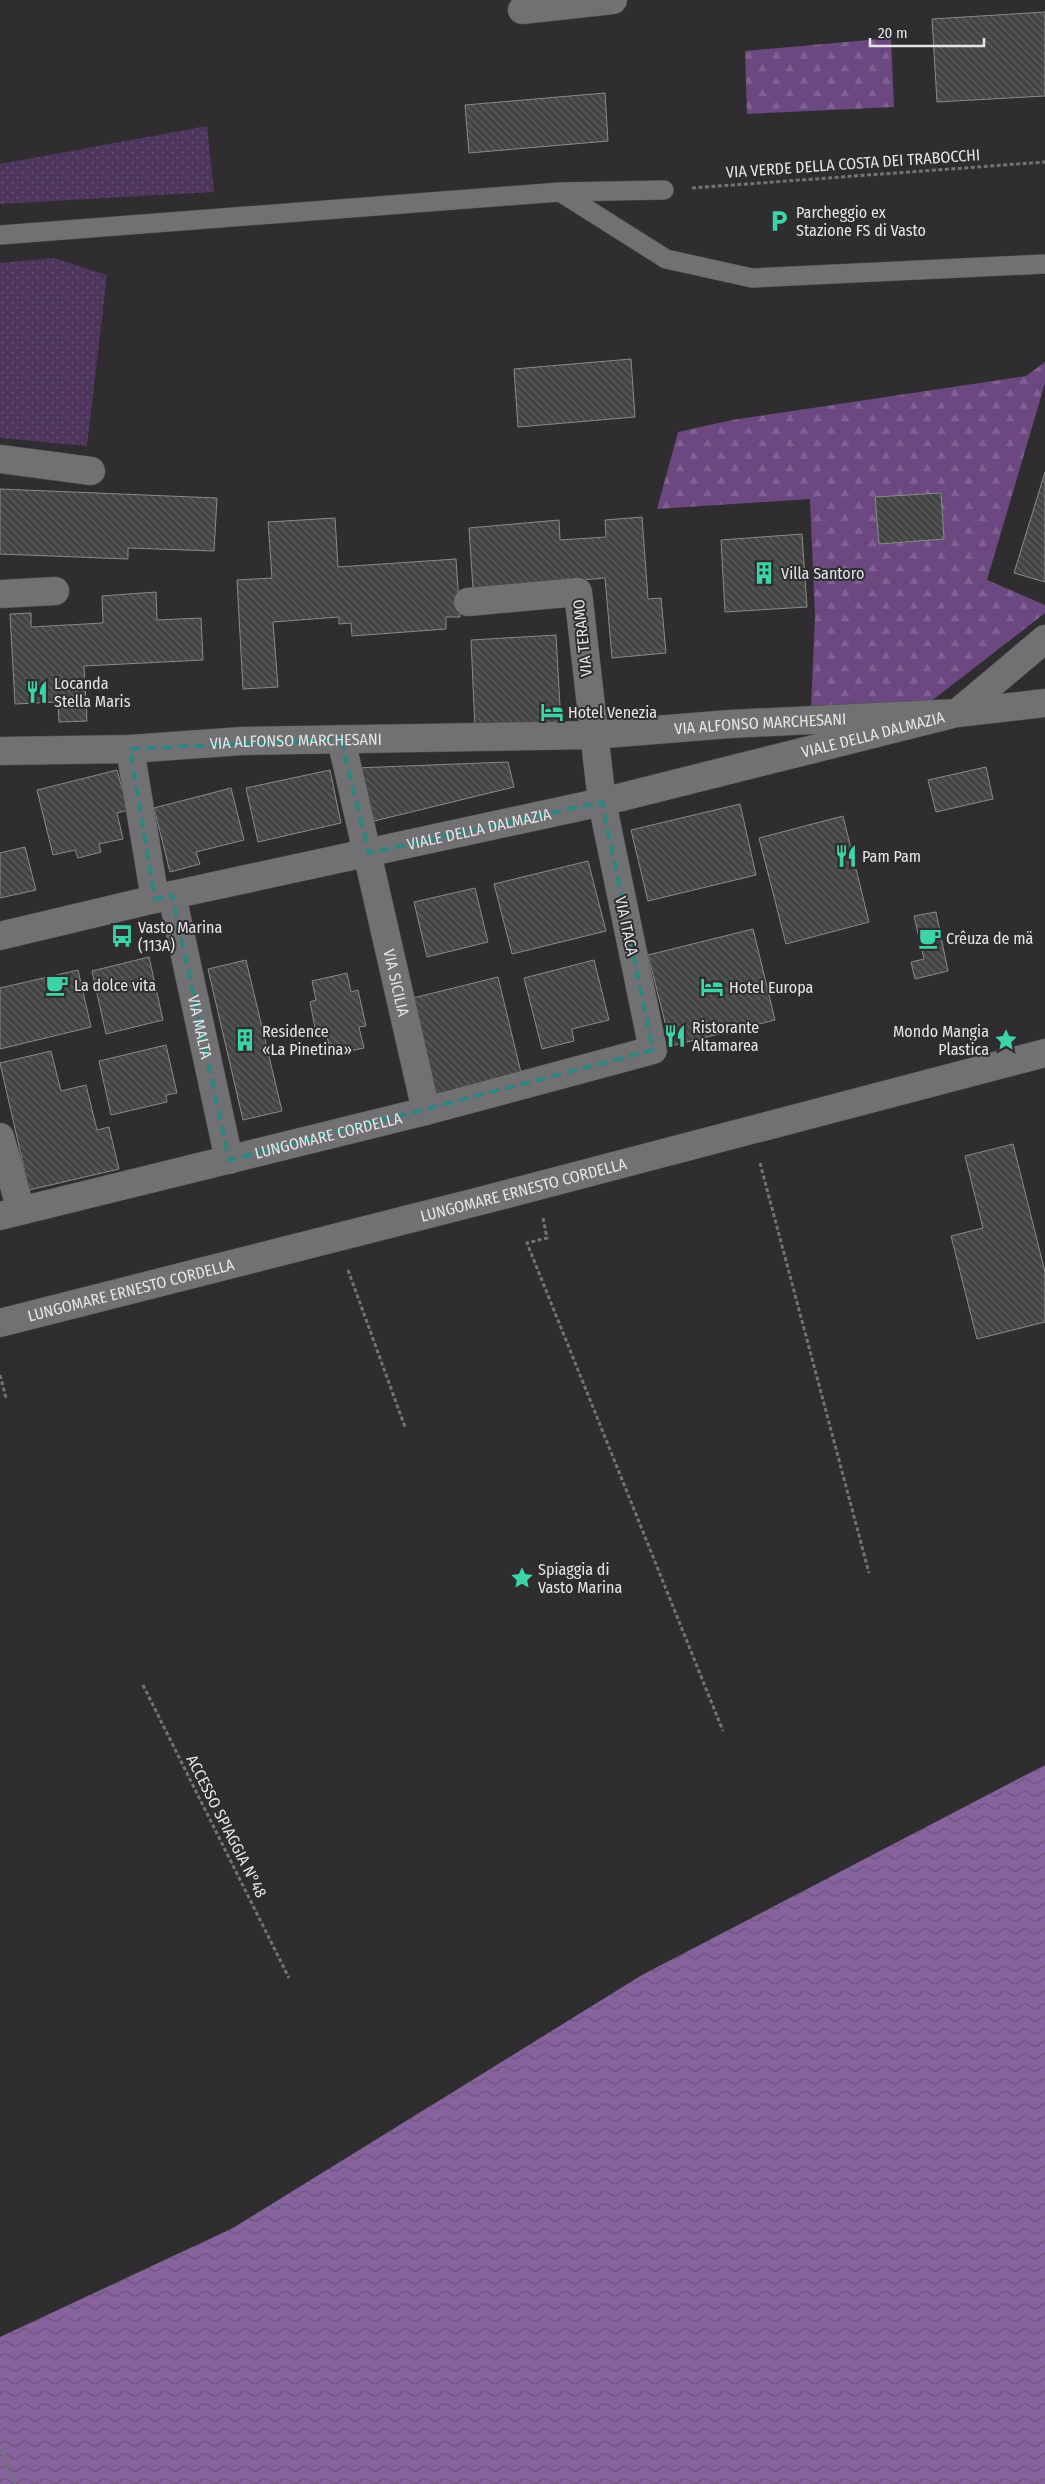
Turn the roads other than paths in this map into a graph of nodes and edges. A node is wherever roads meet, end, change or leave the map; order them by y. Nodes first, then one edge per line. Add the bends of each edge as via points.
1 (613, 0) edge
2 (522, 10) dead end
3 (664, 190) road end
4 (560, 192) junction
5 (0, 235) edge
6 (1045, 264) edge
7 (0, 459) edge
8 (91, 470) dead end
9 (55, 591) dead end
10 (0, 594) edge
11 (468, 602) dead end
12 (1045, 639) edge
13 (1045, 703) edge
14 (957, 713) junction
15 (593, 734) junction
16 (341, 739) junction
17 (130, 749) junction
18 (0, 752) edge
19 (602, 802) junction
20 (368, 853) junction
21 (163, 897) junction
22 (0, 936) edge
23 (653, 1050) joint
24 (1045, 1053) edge
25 (426, 1111) junction
26 (0, 1136) edge
27 (230, 1160) junction
28 (10, 1213) edge
29 (0, 1323) edge

1 - 2 street
3 - 4 lane
4 - 5 lane
4 - 6 lane via 666,259 752,278
7 - 8 street
9 - 10 street
11 - 15 street, VIA TERAMO via 578,592
12 - 14 street
13 - 14 street
14 - 15 street, VIA ALFONSO MARCHESANI
14 - 19 street, VIALE DELLA DALMAZIA
15 - 16 street, VIA ALFONSO MARCHESANI
15 - 19 street
16 - 17 street, VIA ALFONSO MARCHESANI via 242,741
16 - 20 street, VIA SICILIA
17 - 18 street, VIA ALFONSO MARCHESANI
17 - 21 street, VIA MALTA
19 - 20 street, VIALE DELLA DALMAZIA
19 - 23 street, VIA ITACA
20 - 21 street, VIALE DELLA DALMAZIA
20 - 25 street, VIA SICILIA
21 - 22 street, VIALE DELLA DALMAZIA
21 - 27 street, VIA MALTA
23 - 25 street, LUNGOMARE CORDELLA
24 - 29 street, LUNGOMARE ERNESTO CORDELLA
25 - 27 street, LUNGOMARE CORDELLA
26 - 28 street
27 - 28 street, LUNGOMARE CORDELLA

